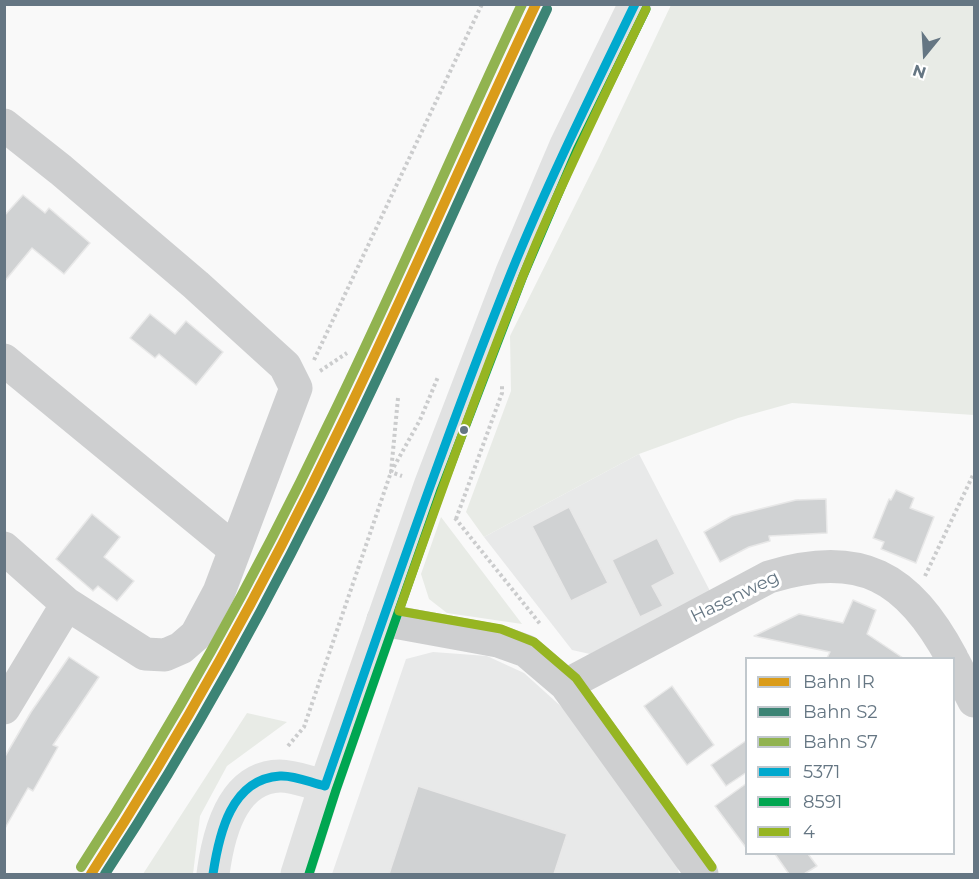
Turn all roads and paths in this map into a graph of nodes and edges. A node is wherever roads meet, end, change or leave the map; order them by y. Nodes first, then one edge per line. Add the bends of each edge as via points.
1 (482, 4) edge
2 (635, 4) edge
3 (4, 125) edge
4 (4, 360) edge
5 (296, 388) junction
6 (398, 398) dead end
7 (975, 473) edge
8 (430, 486) junction
9 (4, 548) edge
10 (234, 549) junction
11 (913, 601) junction
12 (67, 604) junction
13 (383, 620) junction
14 (544, 630) dead end
15 (951, 657) edge
16 (955, 664) edge
17 (566, 685) junction
18 (975, 701) edge
19 (4, 708) edge
20 (325, 786) junction
21 (213, 874) edge
22 (297, 874) edge
23 (702, 874) edge

1 - 5 path via 320,351
2 - 8 main road via 566,145 512,272
3 - 5 street via 204,292 285,366
4 - 10 street
5 - 10 street
6 - 8 path via 391,472
7 - 11 path
8 - 13 main road
8 - 14 path
9 - 12 street
10 - 12 street via 219,592 196,635 165,655 145,654
11 - 15 street, Hasenweg
11 - 17 street, Hasenweg via 888,580 858,569 799,568 769,577
12 - 19 street
13 - 17 street via 498,641 526,651
13 - 20 main road
16 - 18 street, Hasenweg
17 - 23 street
20 - 21 main road via 280,776 261,780 240,793 226,818
20 - 22 main road

